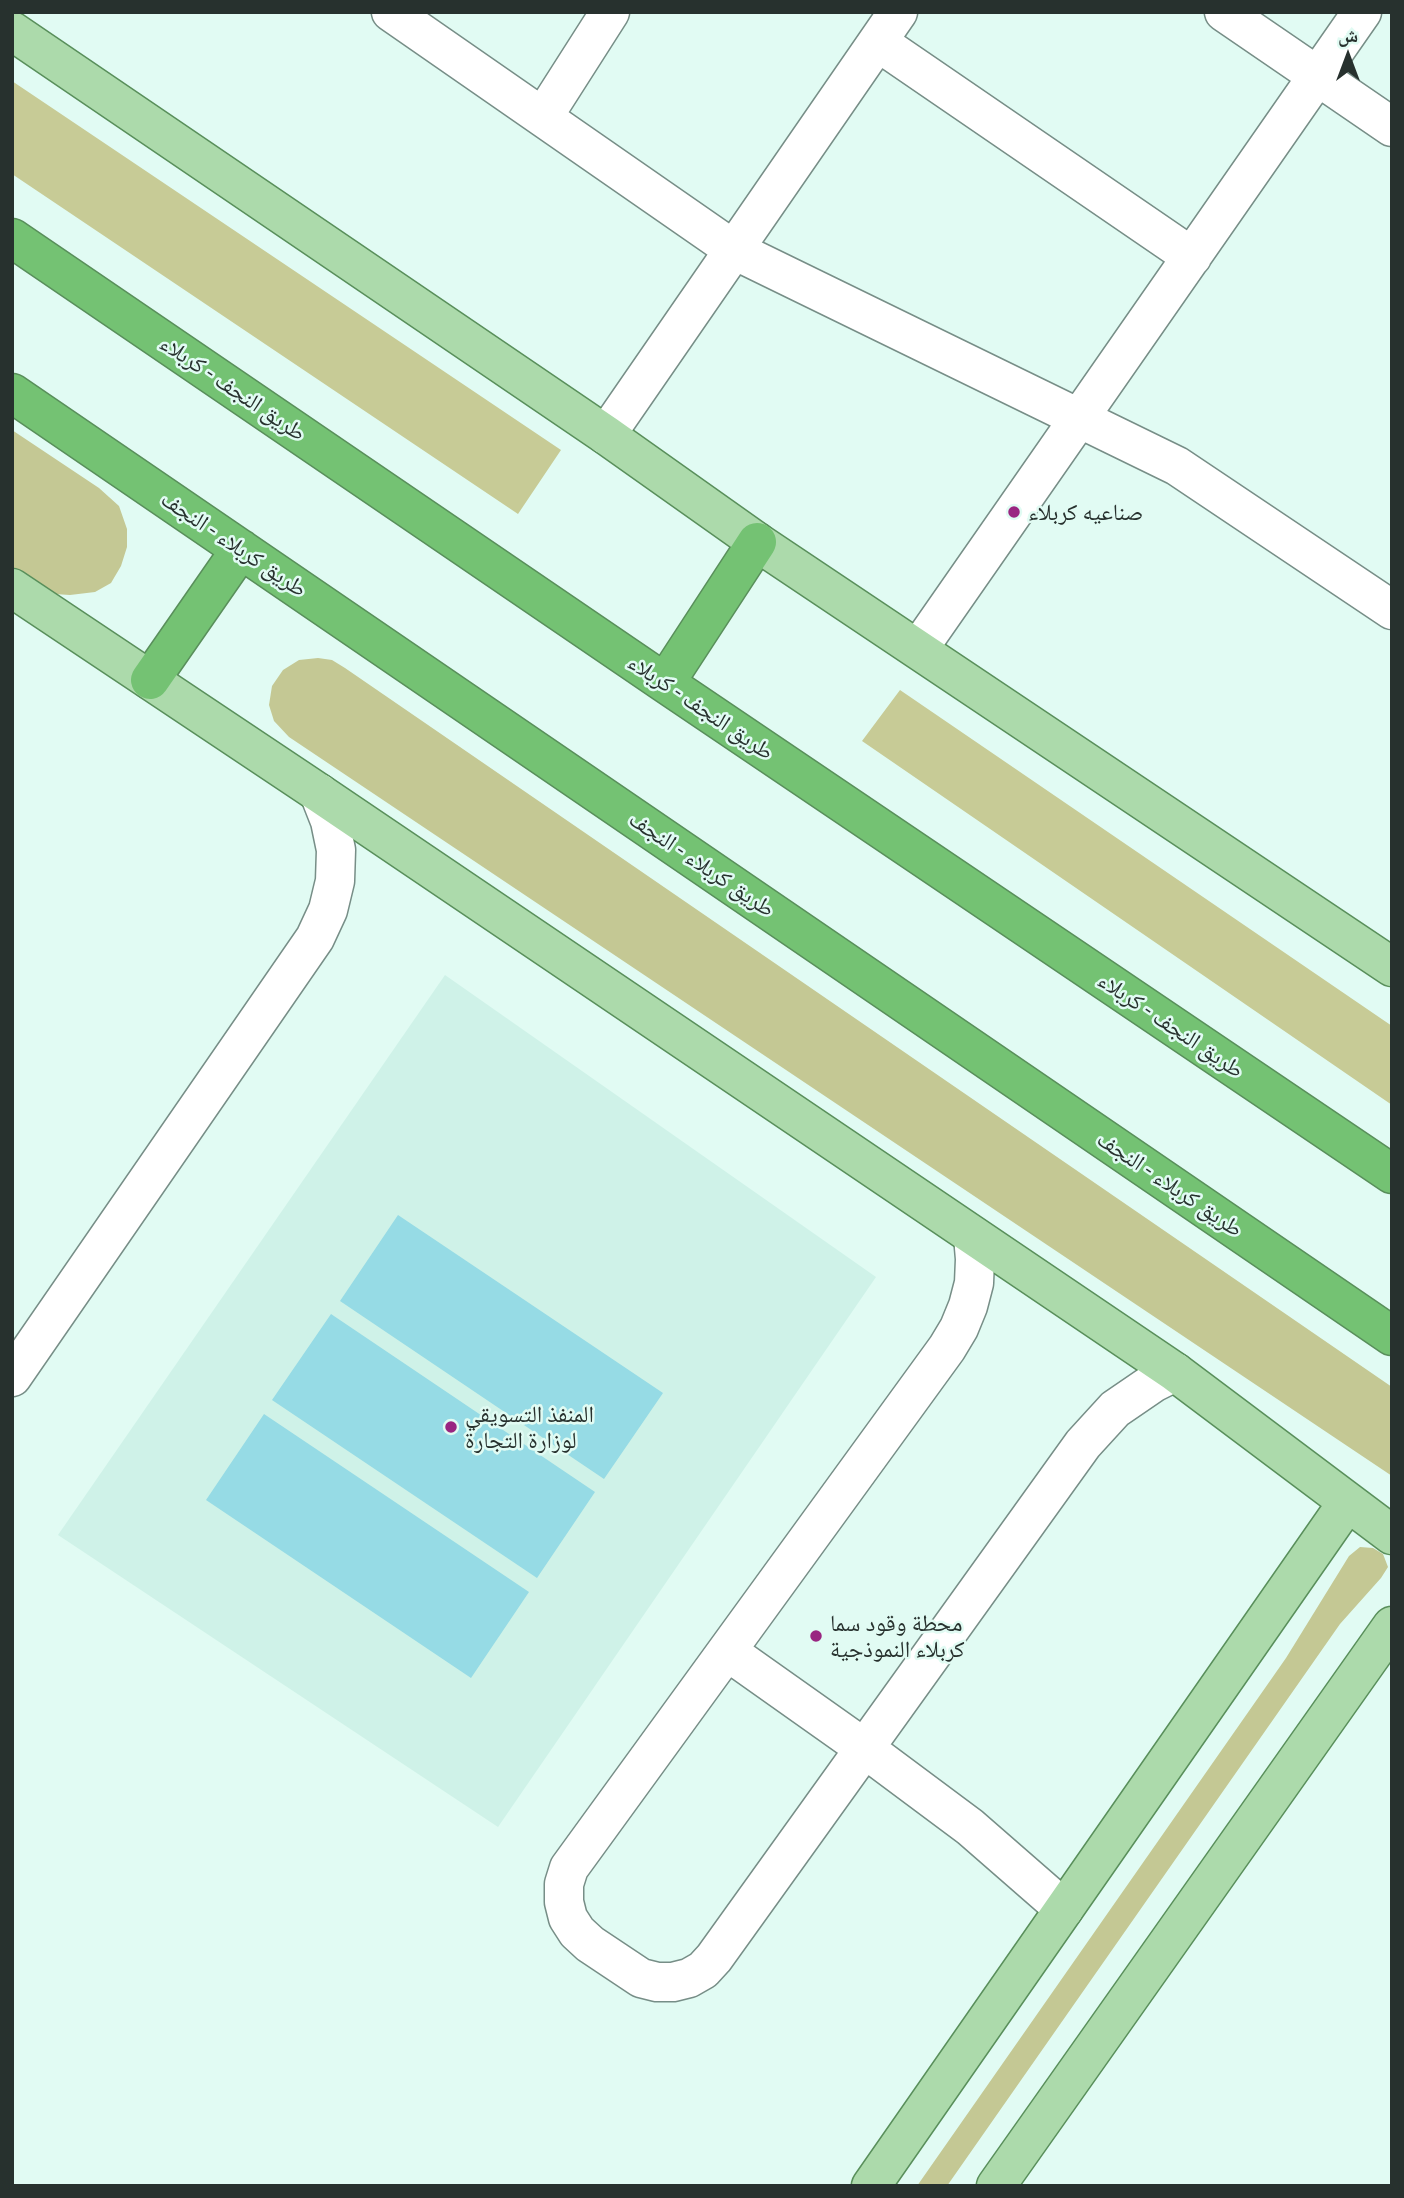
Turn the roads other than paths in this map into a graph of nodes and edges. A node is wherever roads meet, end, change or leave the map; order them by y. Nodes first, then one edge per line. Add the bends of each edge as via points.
1 (391, 12) edge
2 (610, 12) edge
3 (1224, 12) edge
4 (1362, 12) edge
5 (888, 27) edge
6 (12, 31) edge
7 (1317, 77) junction
8 (543, 117) junction
9 (1392, 127) edge
10 (12, 238) edge
11 (734, 250) junction
12 (1192, 257) junction
13 (12, 393) edge
14 (1079, 419) junction
15 (606, 435) junction
16 (757, 542) junction
17 (241, 550) junction
18 (12, 588) edge
19 (1392, 610) edge
20 (919, 648) junction
21 (150, 680) junction
22 (665, 683) junction
23 (320, 793) junction
24 (1392, 967) edge
25 (1392, 1174) edge
26 (973, 1236) junction
27 (1392, 1336) edge
28 (1175, 1373) junction
29 (12, 1377) edge
30 (1348, 1503) junction
31 (1392, 1535) edge
32 (1392, 1626) edge
33 (727, 1651) junction
34 (864, 1748) junction
35 (1065, 1909) junction
36 (871, 2186) edge
37 (996, 2186) edge

1 - 8 street
2 - 8 street
3 - 7 street
4 - 7 street
5 - 11 street
5 - 12 street
6 - 15 main road
7 - 9 street
7 - 12 street
8 - 11 street
10 - 22 highway, طريق النجف - كربلاء
11 - 14 street
11 - 15 street
12 - 14 street
13 - 17 highway, طريق كربلاء - النجف
14 - 19 street via 1177,466
14 - 20 street
15 - 16 main road
16 - 20 main road
16 - 22 highway
17 - 21 highway
17 - 27 highway, طريق كربلاء - النجف
18 - 21 main road
20 - 24 main road
21 - 23 main road
22 - 25 highway, طريق النجف - كربلاء
23 - 26 main road
23 - 29 street via 335,850 335,881 316,937
26 - 28 main road
26 - 33 street via 974,1283 959,1328
28 - 30 main road
28 - 34 street via 1133,1395 1098,1425
30 - 31 main road
30 - 35 main road
32 - 37 main road
33 - 34 street
33 - 34 street via 569,1868 564,1884 568,1917 590,1944 641,1978 657,1982 689,1978 703,1970
34 - 35 street via 979,1835
35 - 36 main road

